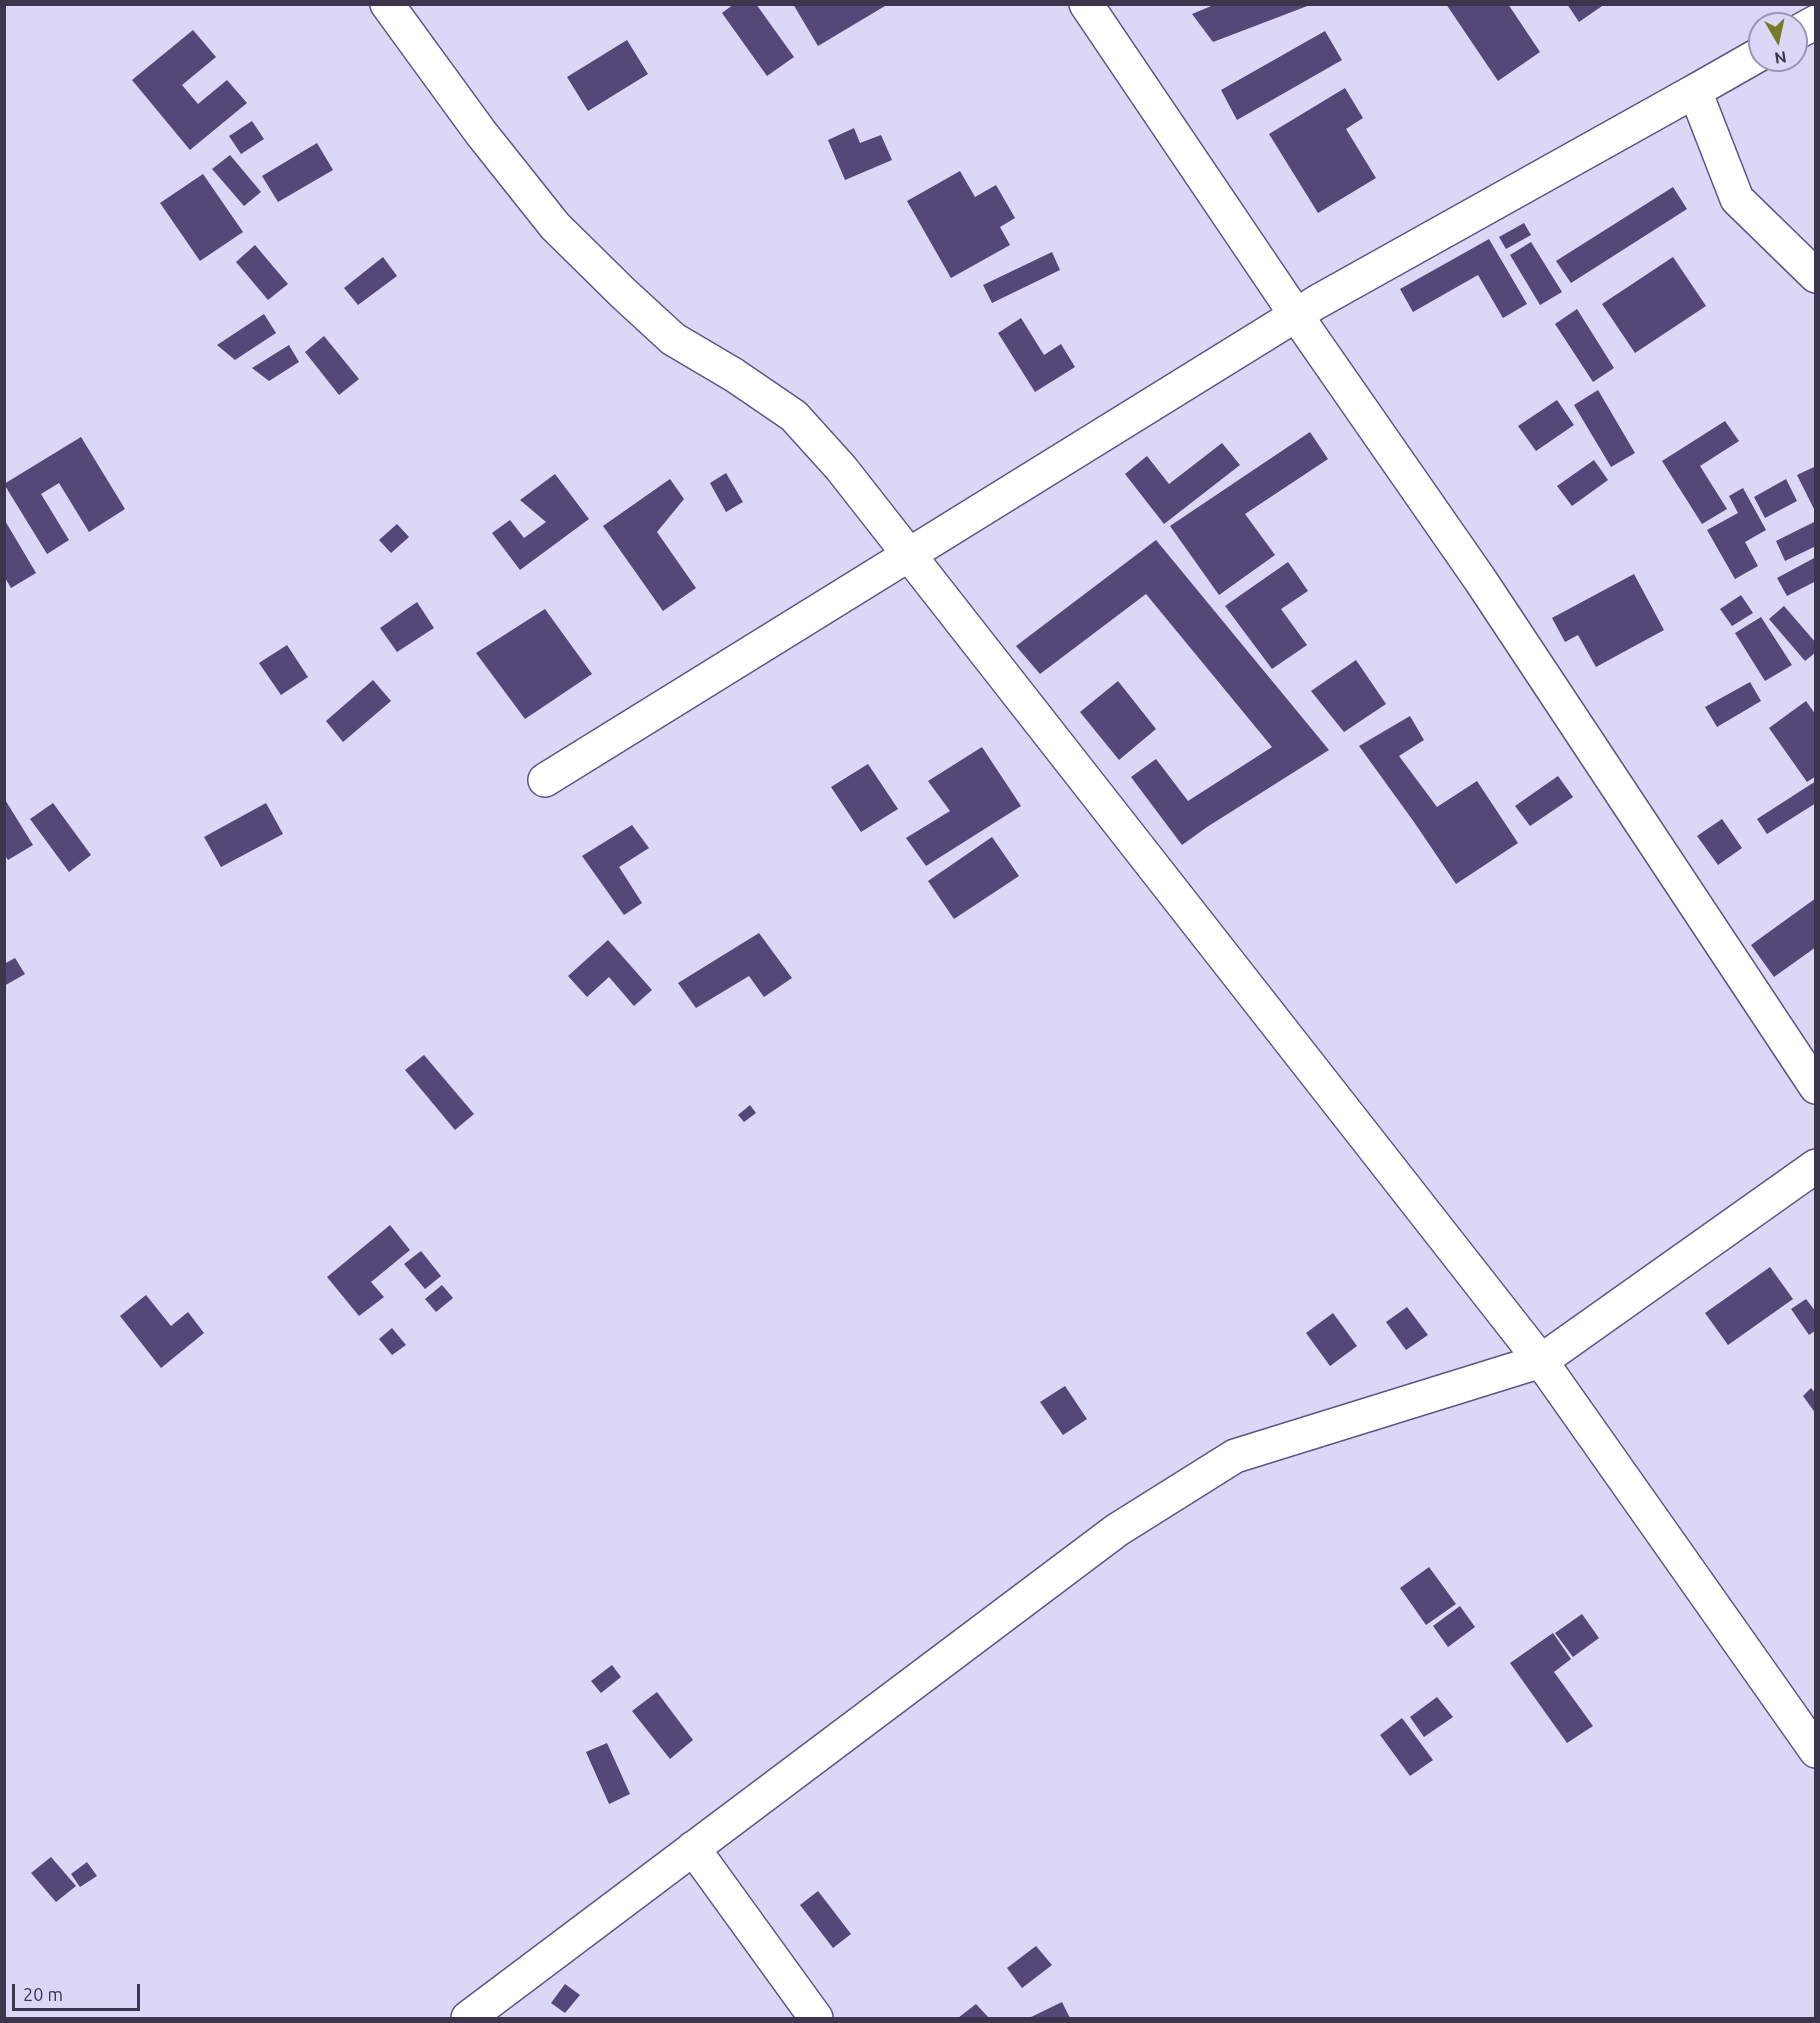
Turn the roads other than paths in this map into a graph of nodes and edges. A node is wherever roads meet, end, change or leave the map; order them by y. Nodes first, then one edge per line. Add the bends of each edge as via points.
1 (387, 4) edge
2 (1086, 4) edge
3 (1748, 61) edge
4 (1695, 91) junction
5 (1815, 276) edge
6 (1296, 315) junction
7 (909, 554) junction
8 (545, 780) dead end
9 (1815, 1087) edge
10 (1815, 1166) edge
11 (1541, 1361) junction
12 (1815, 1751) edge
13 (693, 1848) junction
14 (468, 2019) edge
15 (816, 2019) edge

1 - 7 street via 555,226 673,339 794,416
2 - 6 street
3 - 4 street
4 - 5 street via 1737,199
4 - 6 street
6 - 7 street
6 - 9 street via 1481,581
7 - 8 street
7 - 11 street
10 - 11 street
11 - 12 street
11 - 13 street via 1234,1456 1117,1530
13 - 14 street
13 - 15 street

